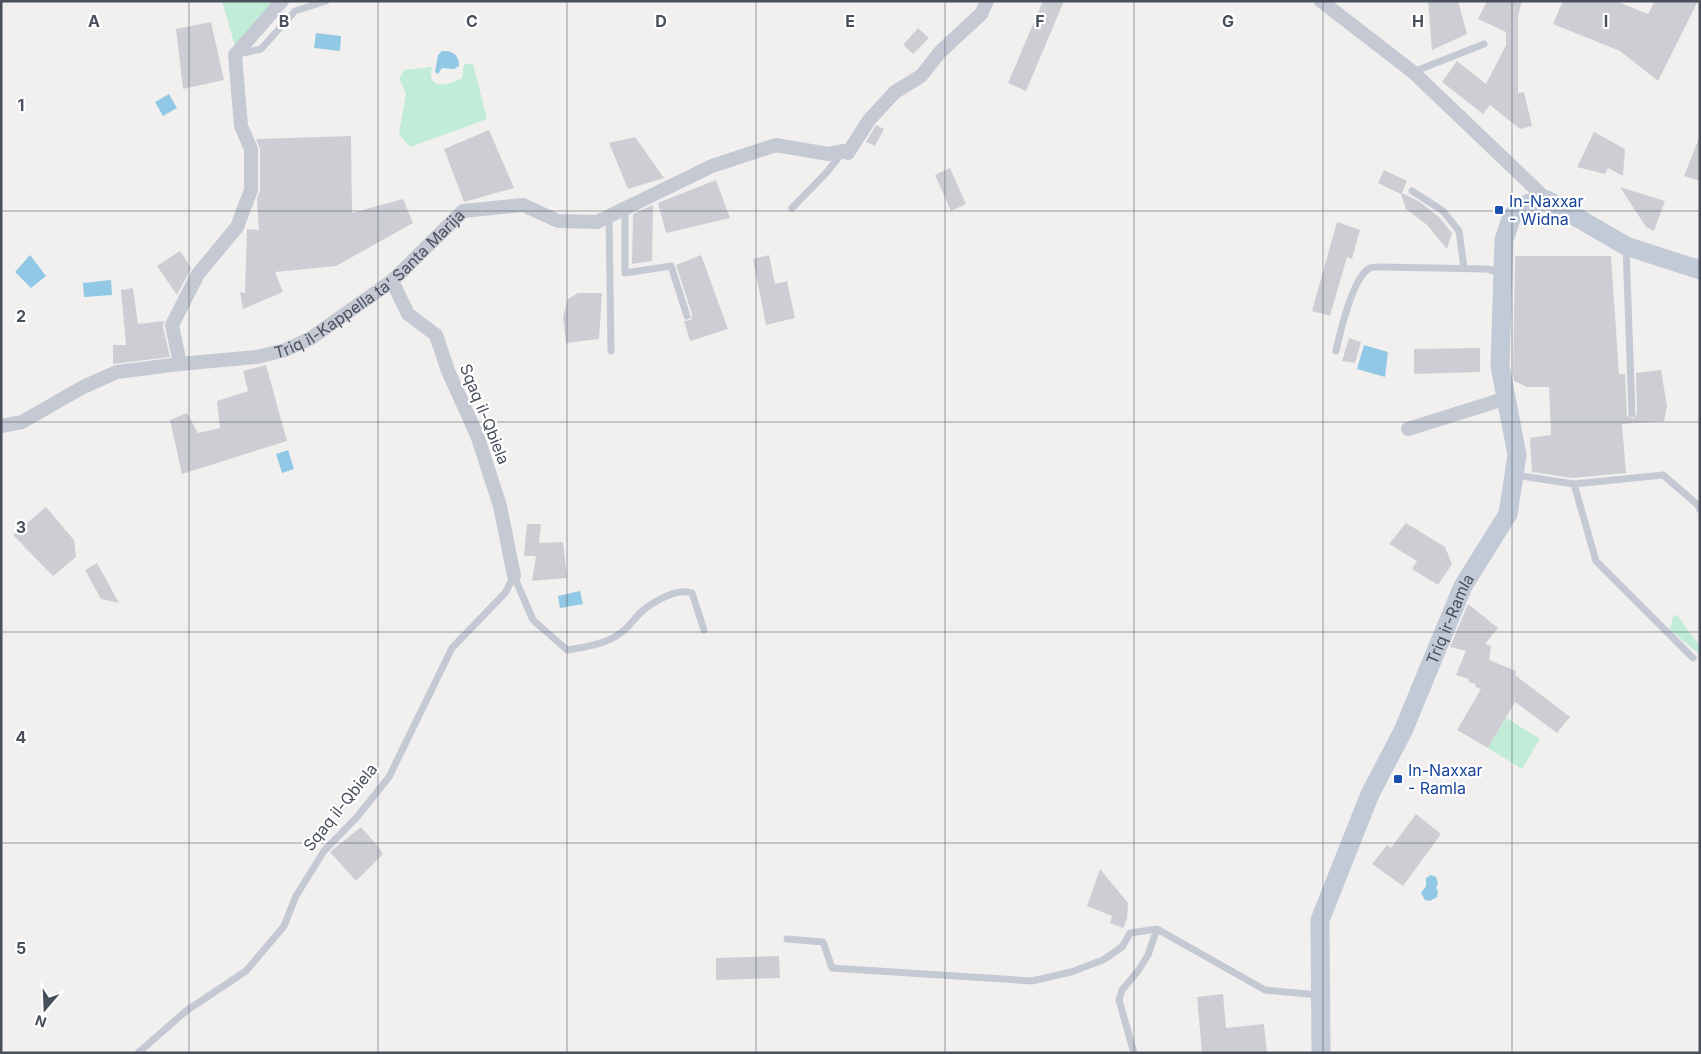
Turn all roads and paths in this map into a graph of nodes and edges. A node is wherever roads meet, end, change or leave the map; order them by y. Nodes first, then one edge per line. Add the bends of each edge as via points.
1 (282, 1) edge
2 (326, 1) edge
3 (987, 1) edge
4 (1321, 1) edge
5 (1484, 44) dead end
6 (235, 55) junction
7 (1413, 72) junction
8 (844, 151) junction
9 (1412, 191) dead end
10 (1547, 200) junction
11 (625, 208) junction
12 (792, 208) dead end
13 (609, 216) junction
14 (1626, 246) junction
15 (1464, 268) junction
16 (1700, 270) edge
17 (1502, 273) junction
18 (392, 282) junction
19 (687, 316) dead end
20 (611, 351) dead end
21 (1336, 351) dead end
22 (180, 364) junction
23 (1507, 398) junction
24 (1632, 414) dead end
25 (1, 426) edge
26 (1408, 429) dead end
27 (1514, 475) junction
28 (1574, 484) junction
29 (1700, 510) edge
30 (514, 576) junction
31 (704, 630) dead end
32 (1693, 658) dead end
33 (1157, 929) junction
34 (786, 939) dead end
35 (1319, 995) junction
36 (138, 1053) edge
37 (1134, 1053) edge
38 (1321, 1053) edge

1 - 6 street
2 - 6 lane via 295,11 261,49
3 - 8 street via 981,14 940,52 921,76 895,92 869,120 848,153
4 - 7 street
5 - 7 lane
6 - 22 street via 241,126 251,149 251,190 238,227 198,274 172,325
7 - 10 street
8 - 11 street, Triq il-Kappella ta' Santa Marija via 828,154 776,145 712,166
8 - 12 lane
9 - 15 lane via 1443,211 1459,231
10 - 14 main road
10 - 17 main road, Triq ir-Ramla via 1529,203 1512,216 1504,240
11 - 13 street, Triq il-Kappella ta' Santa Marija
11 - 19 lane via 625,273 671,266
13 - 18 street, Triq il-Kappella ta' Santa Marija via 596,222 558,221 523,205 463,211
13 - 20 lane
14 - 16 main road
14 - 24 lane
15 - 17 lane
15 - 21 lane via 1369,268 1361,276 1344,317
17 - 23 main road, Triq ir-Ramla via 1500,366
18 - 22 street, Triq il-Kappella ta' Santa Marija via 311,338 285,350 257,357
18 - 30 street, Sqaq il-Qbiela via 408,314 436,335 448,371 477,434 500,506
22 - 25 street, Triq il-Kappella ta' Santa Marija via 117,372 82,387 22,422
23 - 26 street
23 - 27 main road, Triq ir-Ramla via 1518,455
27 - 28 lane
27 - 35 main road, Triq ir-Ramla via 1508,514 1463,586 1403,731 1370,794 1320,920
28 - 29 lane via 1663,475
28 - 32 lane via 1596,561
30 - 31 lane, Sqaq il-Qbiela via 533,620 567,650 593,646 621,633 646,607 678,591 692,593
30 - 36 lane, Sqaq il-Qbiela via 505,592 452,648 389,777 324,851 296,896 284,926 246,972 186,1011
33 - 34 lane via 1130,933 1122,946 1103,960 1032,981 832,968 823,942
33 - 35 lane via 1265,990
33 - 37 lane via 1148,955 1122,990 1119,1000
35 - 38 main road, Triq ir-Ramla

